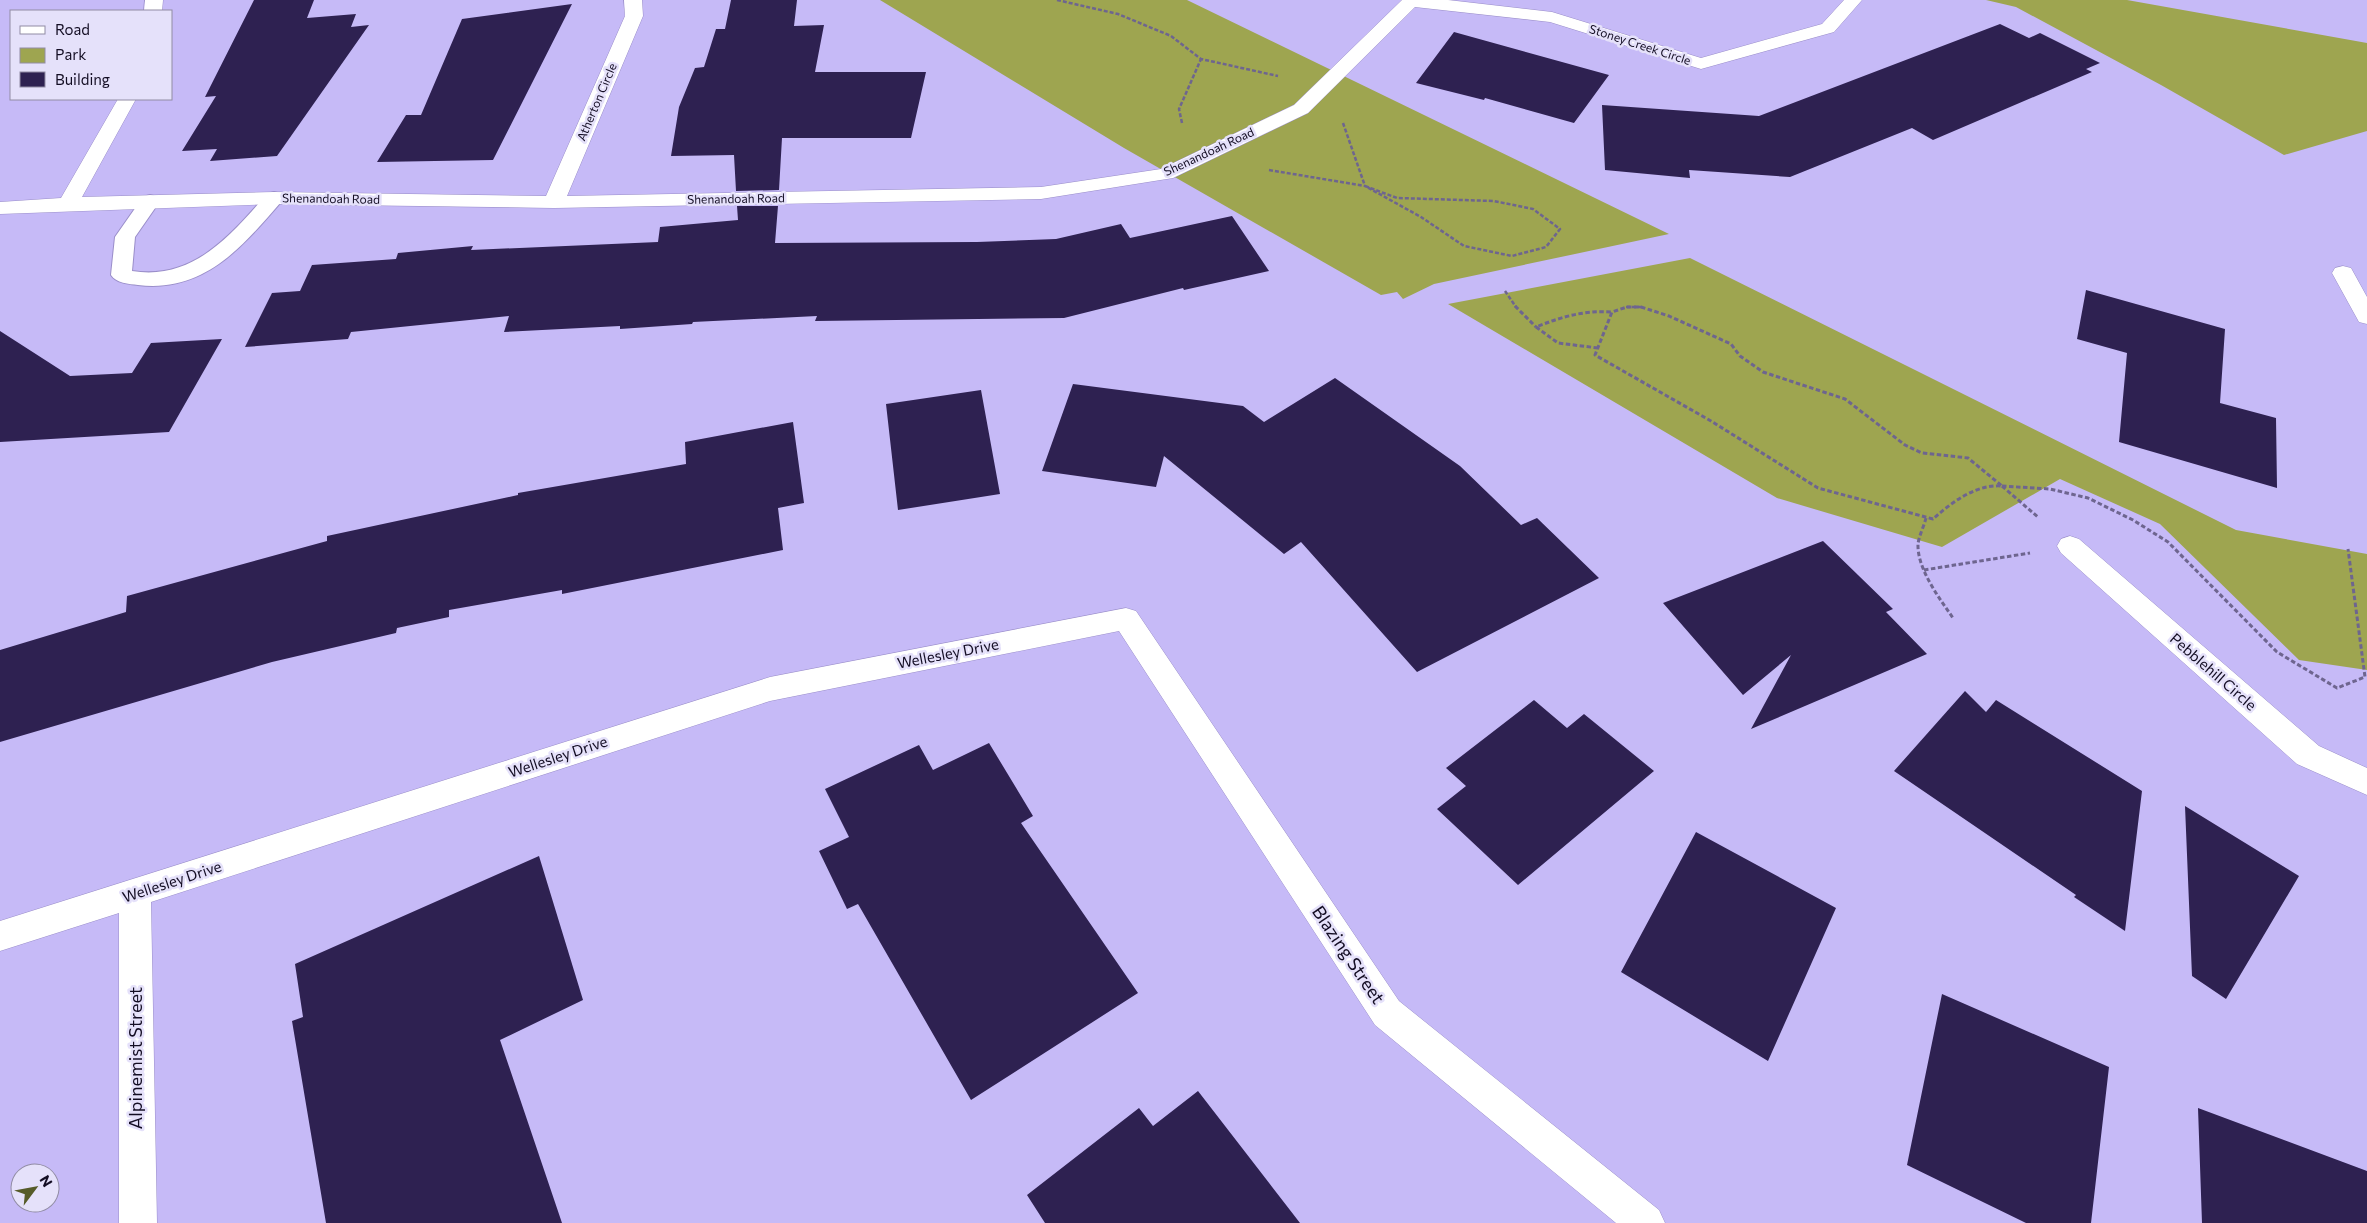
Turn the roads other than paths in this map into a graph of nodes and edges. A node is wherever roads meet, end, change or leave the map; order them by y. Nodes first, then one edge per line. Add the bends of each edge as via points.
1 (633, 0) edge
2 (1411, 0) edge
3 (1853, 0) edge
4 (126, 100) edge
5 (274, 198) junction
6 (150, 201) junction
7 (554, 202) junction
8 (68, 204) junction
9 (0, 208) edge
10 (2343, 273) dead end
11 (2367, 316) edge
12 (2070, 546) road end
13 (1126, 619) joint
14 (2367, 782) edge
15 (135, 894) junction
16 (0, 936) edge
17 (138, 1223) edge
18 (1646, 1223) edge

1 - 7 street, Atherton Circle via 634,16
2 - 3 street, Stoney Creek Circle via 1552,17 1701,64 1828,28
2 - 7 street, Shenandoah Road via 1301,109 1166,174 1042,193
4 - 8 street
5 - 6 street, Shenandoah Road
5 - 6 lane via 234,243 200,269 175,277 133,280 121,275 125,238
5 - 7 street, Shenandoah Road
6 - 8 street, Shenandoah Road
8 - 9 street, Shenandoah Road
10 - 11 street
12 - 14 street, Pebblehill Circle via 2308,755
13 - 15 street, Wellesley Drive via 770,689
13 - 18 street, Blazing Street via 1387,1013
15 - 16 street, Wellesley Drive
15 - 17 street, Alpinemist Street

